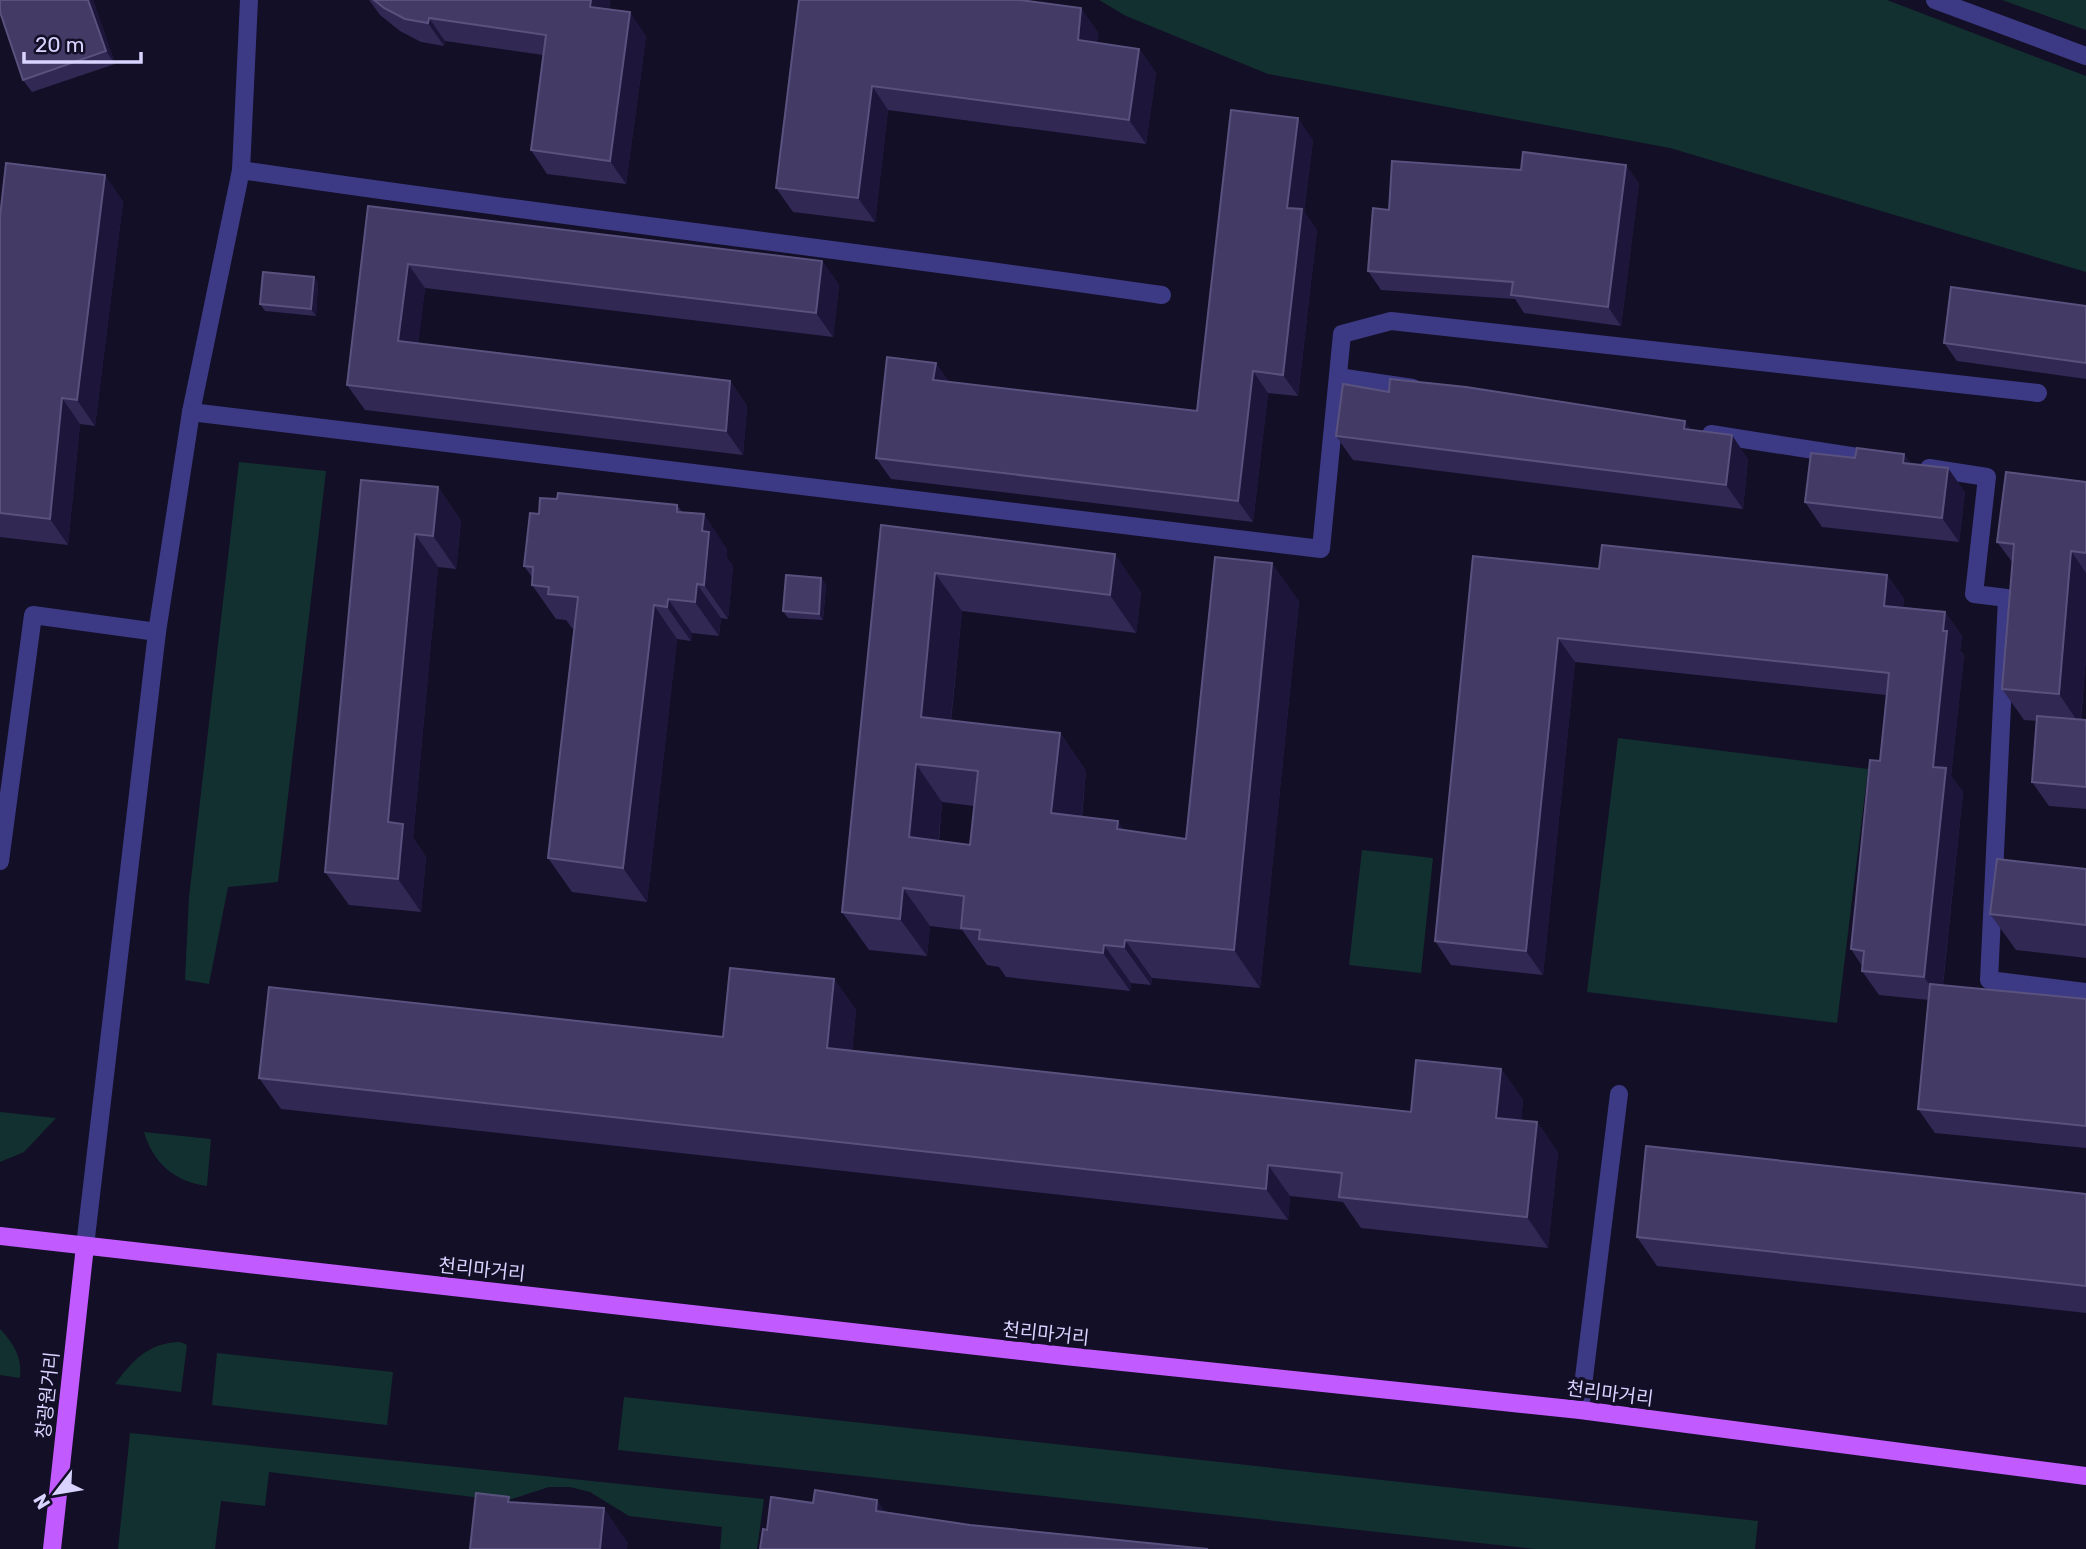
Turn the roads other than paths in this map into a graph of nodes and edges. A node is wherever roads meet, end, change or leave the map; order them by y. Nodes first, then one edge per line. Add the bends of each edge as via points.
1 (249, 0) edge
2 (1935, 0) edge
3 (2086, 56) edge
4 (241, 170) junction
5 (1162, 295) dead end
6 (1338, 377) junction
7 (1434, 392) edge
8 (2038, 393) dead end
9 (191, 412) junction
10 (1697, 432) edge
11 (1890, 462) edge
12 (1918, 466) edge
13 (157, 632) junction
14 (0, 861) edge
15 (2086, 992) edge
16 (1619, 1094) dead end
17 (0, 1236) edge
18 (85, 1246) junction
19 (1580, 1410) junction
20 (2086, 1476) edge
21 (52, 1549) edge

1 - 4 street
2 - 3 street
4 - 5 street
4 - 9 street
6 - 7 street
6 - 8 street via 1342,334 1391,321
6 - 9 street via 1321,549
9 - 13 street
10 - 11 street
12 - 15 street via 1987,477 1974,594 2007,598 1989,980
13 - 14 street via 33,615
13 - 18 street
16 - 19 street
17 - 18 main road, 천리마거리
18 - 19 main road, 천리마거리
18 - 21 main road, 창광원거리
19 - 20 main road, 천리마거리

